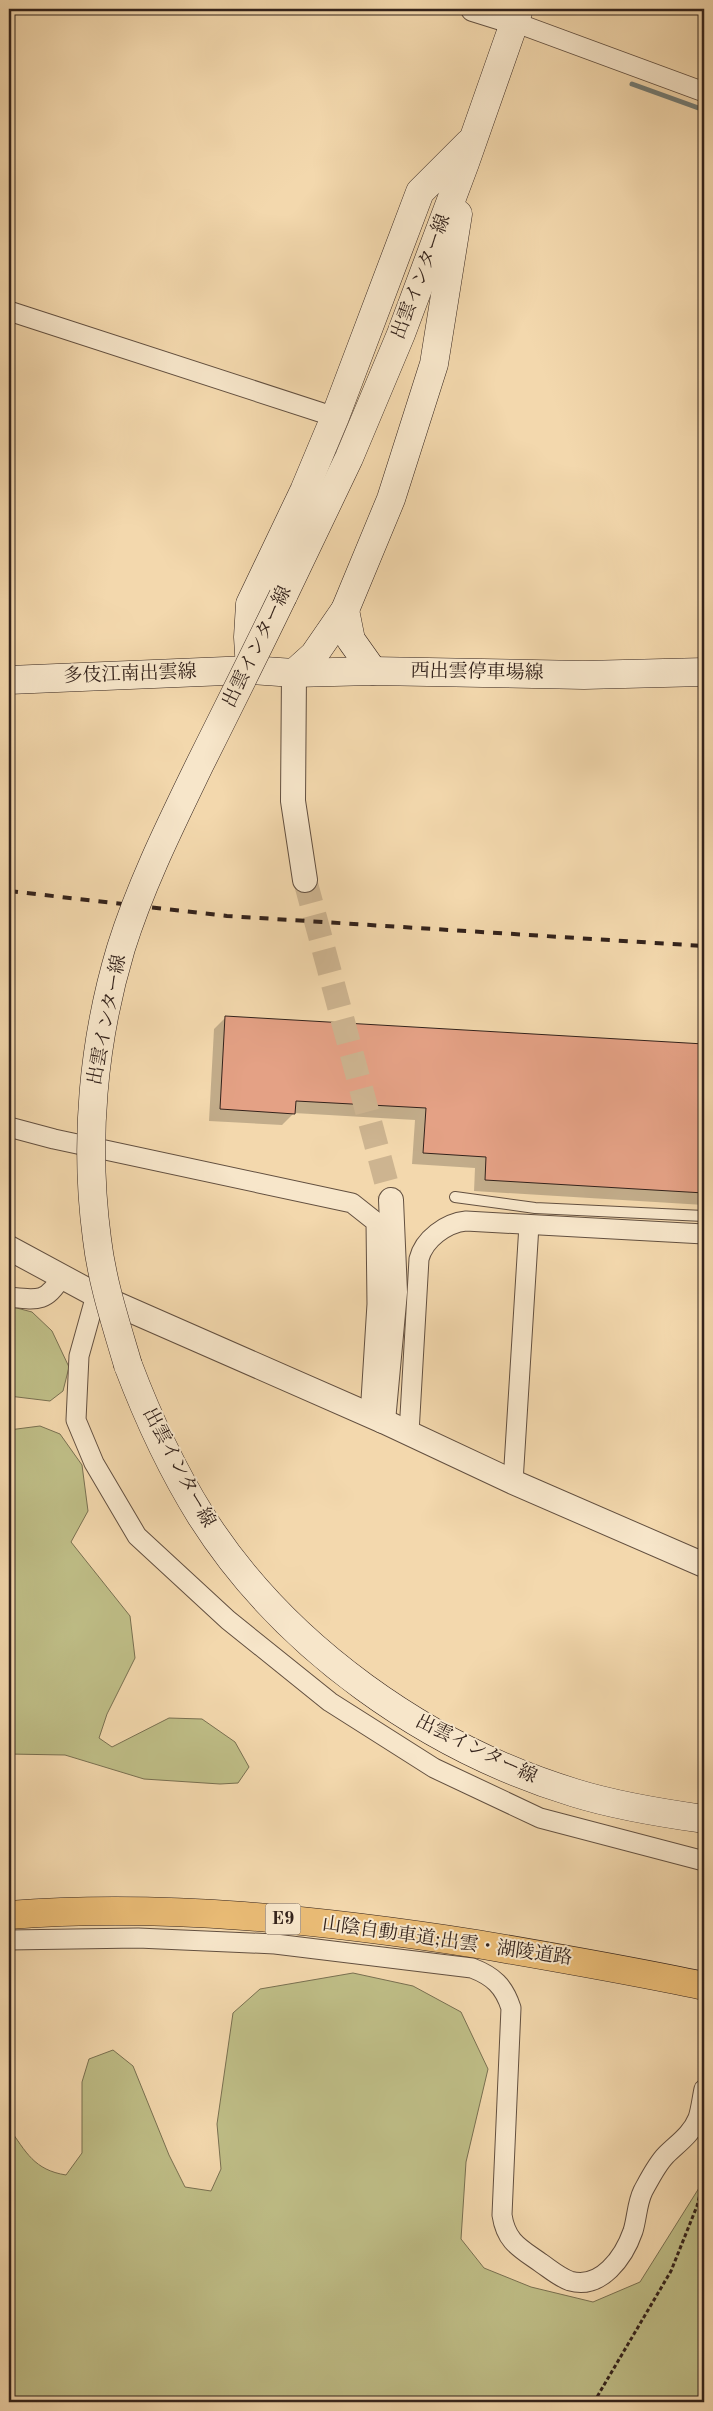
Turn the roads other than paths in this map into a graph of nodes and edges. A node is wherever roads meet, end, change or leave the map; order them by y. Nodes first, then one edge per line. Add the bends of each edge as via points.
1 (474, 9) edge
2 (516, 15) edge
3 (704, 92) edge
4 (470, 151) junction
5 (9, 311) edge
6 (335, 417) junction
7 (345, 610) junction
8 (250, 670) junction
9 (373, 671) junction
10 (704, 672) edge
11 (294, 673) junction
12 (9, 680) edge
13 (306, 880) tunnel mouth
14 (9, 1127) edge
15 (455, 1197) dead end
16 (391, 1200) tunnel mouth
17 (704, 1216) edge
18 (529, 1225) junction
19 (704, 1234) edge
20 (9, 1248) edge
21 (61, 1277) junction
22 (96, 1295) junction
23 (9, 1297) edge
24 (376, 1418) junction
25 (409, 1433) junction
26 (513, 1482) junction
27 (704, 1565) edge
28 (704, 1819) edge
29 (704, 1861) edge
30 (9, 1915) edge
31 (9, 1940) edge
32 (704, 1986) edge
33 (704, 2088) edge

1 - 2 street
2 - 3 street
2 - 4 main road, 出雲インター線
4 - 6 main road via 420,192
4 - 7 main road via 434,364 391,499
4 - 28 main road, 出雲インター線, bridge via 398,343 349,458 152,866 121,948 102,1030 93,1101 96,1230 105,1282 128,1365 159,1442 201,1516 281,1615 354,1680 423,1727 458,1746 574,1793 614,1804
5 - 6 street
6 - 8 main road via 250,604
7 - 9 main road via 351,640
7 - 11 main road via 314,654
8 - 11 main road, 西出雲停車場線
8 - 12 main road, 多伎江南出雲線
9 - 10 main road, 西出雲停車場線 via 584,675
9 - 11 main road, 西出雲停車場線
11 - 13 street via 293,801
14 - 24 street via 352,1203 376,1222
15 - 17 lane via 535,1208
16 - 24 street via 395,1292
18 - 19 street
18 - 25 street via 457,1222 429,1239 421,1251
18 - 26 street
20 - 21 street
21 - 22 street
21 - 23 street via 48,1296 37,1299
22 - 24 street
22 - 29 street via 79,1356 76,1420 94,1463 137,1536 228,1620 323,1696 434,1768 540,1818
24 - 25 street
25 - 26 street
26 - 27 street
30 - 32 highway, 山陰自動車道;出雲・湖陵道路 / E9 via 147,1912 264,1917 387,1930
31 - 33 street via 138,1938 274,1944 472,1968 494,1978 502,1987 511,2008 504,2225 514,2243 571,2281 596,2279 616,2261 631,2236 643,2191 665,2156 684,2141 698,2119

